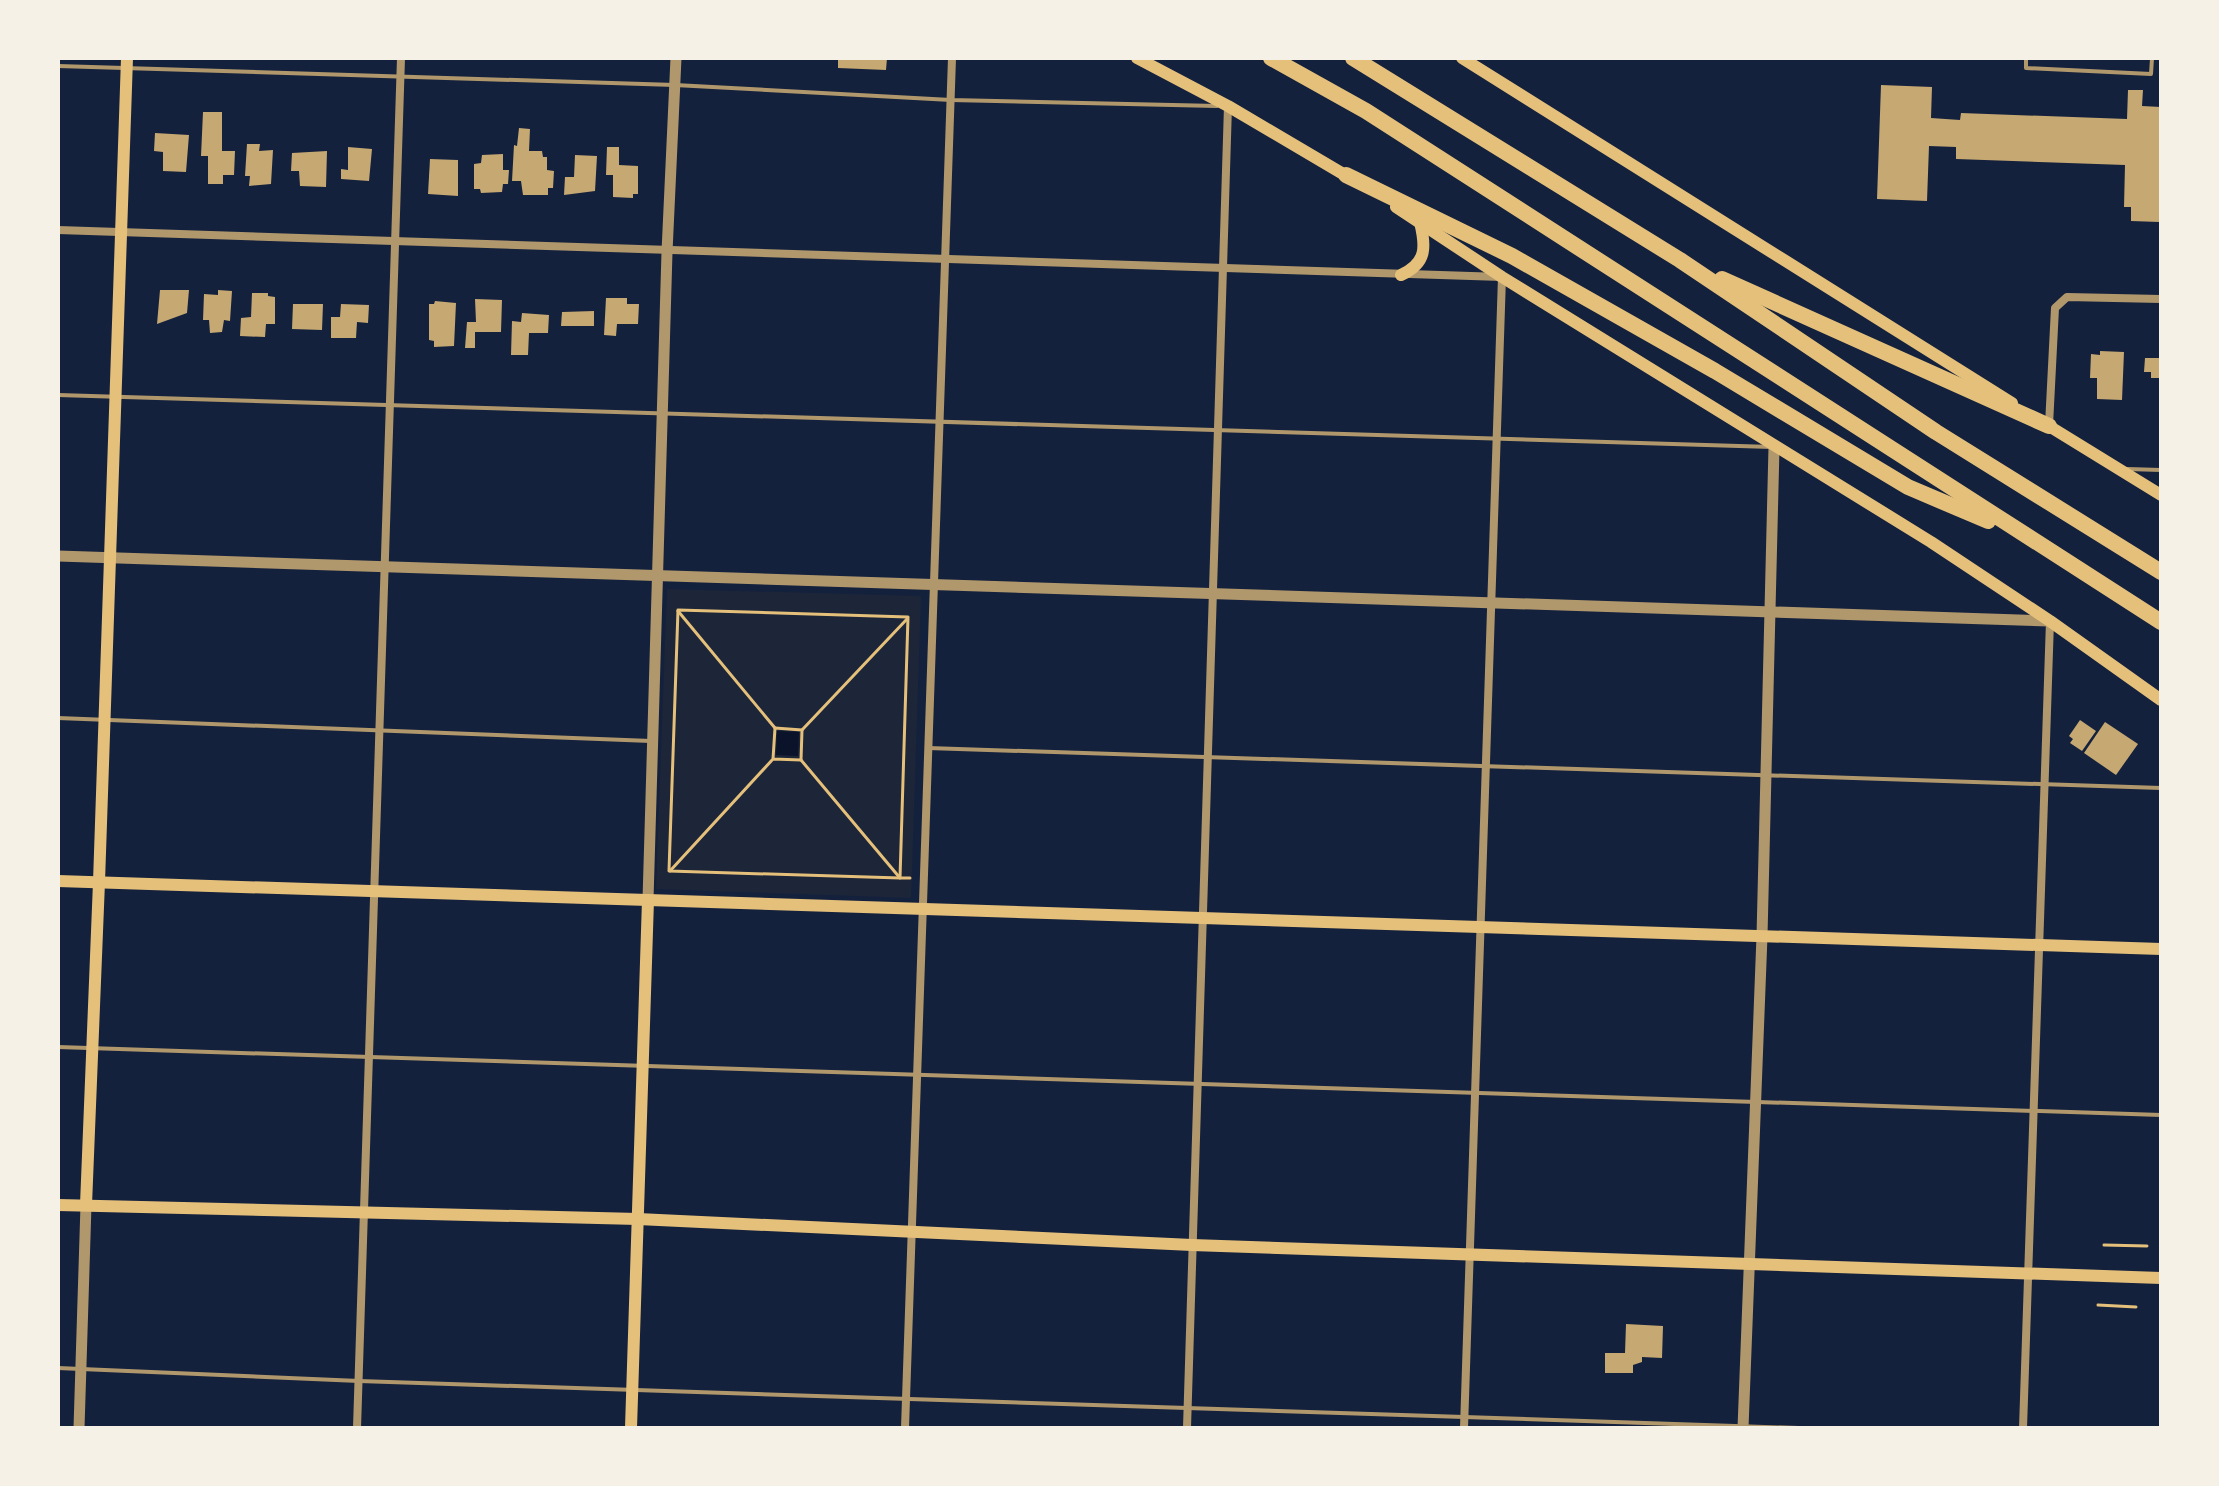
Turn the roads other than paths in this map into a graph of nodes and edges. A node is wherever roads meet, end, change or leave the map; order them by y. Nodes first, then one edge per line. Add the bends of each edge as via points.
1 (401, 58) edge
2 (676, 58) edge
3 (952, 58) edge
4 (1137, 58) edge
5 (1271, 58) edge
6 (1353, 58) edge
7 (1360, 58) edge
8 (1462, 58) edge
9 (2026, 58) edge
10 (2152, 58) edge
11 (127, 63) edge
12 (58, 66) edge
13 (1381, 75) junction
14 (401, 76) junction
15 (675, 85) junction
16 (951, 100) junction
17 (1228, 106) junction
18 (1346, 175) junction
19 (1420, 222) junction
20 (58, 230) edge
21 (122, 233) junction
22 (395, 243) junction
23 (667, 252) junction
24 (945, 260) junction
25 (1680, 260) junction
26 (1223, 267) junction
27 (1401, 275) junction
28 (1502, 277) junction
29 (2161, 299) edge
30 (58, 395) edge
31 (117, 398) junction
32 (390, 405) junction
33 (663, 415) junction
34 (939, 420) junction
35 (2049, 426) junction
36 (1217, 432) junction
37 (1498, 440) junction
38 (1774, 447) junction
39 (2119, 469) junction
40 (2161, 470) edge
41 (2161, 495) edge
42 (2031, 538) junction
43 (58, 556) edge
44 (109, 558) junction
45 (386, 566) junction
46 (2161, 572) edge
47 (658, 576) junction
48 (933, 586) junction
49 (1212, 595) junction
50 (1492, 602) junction
51 (1769, 614) junction
52 (2050, 621) junction
53 (2161, 622) edge
54 (2161, 700) edge
55 (58, 718) edge
56 (104, 719) junction
57 (379, 731) junction
58 (653, 741) junction
59 (928, 748) junction
60 (1207, 758) junction
61 (1486, 766) junction
62 (1766, 777) junction
63 (2044, 784) junction
64 (2161, 788) edge
65 (58, 881) edge
66 (99, 882) junction
67 (374, 890) junction
68 (648, 900) junction
69 (923, 909) junction
70 (1202, 920) junction
71 (1480, 928) junction
72 (1762, 936) junction
73 (2039, 946) junction
74 (2161, 949) edge
75 (58, 1047) edge
76 (92, 1048) junction
77 (369, 1057) junction
78 (643, 1065) junction
79 (918, 1073) junction
80 (1197, 1084) junction
81 (1475, 1091) junction
82 (1755, 1102) junction
83 (2034, 1111) junction
84 (2161, 1115) edge
85 (58, 1205) edge
86 (86, 1205) junction
87 (366, 1211) junction
88 (638, 1219) junction
89 (912, 1232) junction
90 (1192, 1245) junction
91 (1470, 1255) junction
92 (1749, 1265) junction
93 (2028, 1275) junction
94 (2161, 1278) edge
95 (58, 1368) edge
96 (81, 1368) junction
97 (359, 1381) junction
98 (632, 1388) junction
99 (906, 1397) junction
100 (1187, 1407) junction
101 (1464, 1423) edge
102 (1743, 1427) edge
103 (79, 1428) edge
104 (357, 1428) edge
105 (631, 1428) edge
106 (905, 1428) edge
107 (1187, 1428) edge
108 (1799, 1428) edge
109 (2023, 1428) edge

1 - 14 street
2 - 15 street
3 - 16 street
4 - 17 main road
5 - 42 highway via 1366,111
6 - 13 highway
7 - 13 highway
8 - 35 main road
9 - 10 lane via 2026,68 2151,74
11 - 12 lane
11 - 14 lane
11 - 21 main road
13 - 25 highway
14 - 15 lane
14 - 22 street
15 - 16 lane
15 - 23 street
16 - 17 lane
16 - 24 street
17 - 18 main road
17 - 26 street
18 - 19 main road
18 - 42 highway via 1512,256 1908,487
19 - 27 main road via 1425,248 1413,269
19 - 28 main road
20 - 21 street
21 - 22 street
21 - 31 main road
22 - 23 street
22 - 32 street
23 - 24 street
23 - 33 street
24 - 26 street
24 - 34 street
25 - 35 highway
25 - 46 highway via 1936,432
26 - 27 street
26 - 36 street
27 - 28 street
28 - 37 street
28 - 38 main road
29 - 35 street via 2067,297 2055,308
30 - 31 lane
31 - 32 lane
31 - 44 main road
32 - 33 lane
32 - 45 street
33 - 34 lane
33 - 47 street
34 - 36 lane
34 - 48 street
35 - 39 main road
36 - 37 lane
36 - 49 street
37 - 38 lane
37 - 50 street
38 - 51 street
38 - 52 main road
39 - 40 lane
39 - 41 main road
42 - 53 highway
43 - 44 street
44 - 45 street
44 - 56 main road
45 - 47 street
45 - 57 street
47 - 48 street
47 - 58 street
48 - 49 street
48 - 59 street
49 - 50 street
49 - 60 street
50 - 51 street
50 - 61 street
51 - 52 street
51 - 62 street
52 - 54 main road
52 - 63 street
55 - 56 lane
56 - 57 lane
56 - 66 main road
57 - 58 lane
57 - 67 street
58 - 68 street
59 - 60 lane
59 - 69 street
60 - 61 lane
60 - 70 street
61 - 62 lane
61 - 71 street
62 - 63 lane
62 - 72 street
63 - 64 lane
63 - 73 street
65 - 66 main road
66 - 67 main road
66 - 76 main road
67 - 68 main road
67 - 77 street
68 - 69 main road
68 - 78 main road
69 - 70 main road
69 - 79 street
70 - 71 main road
70 - 80 street
71 - 72 main road
71 - 81 street
72 - 73 main road
72 - 82 street
73 - 74 main road
73 - 83 street
75 - 76 lane
76 - 77 lane
76 - 86 main road
77 - 78 lane
77 - 87 street
78 - 79 lane
78 - 88 main road
79 - 80 lane
79 - 89 street
80 - 81 lane
80 - 90 street
81 - 82 lane
81 - 91 street
82 - 83 lane
82 - 92 street
83 - 84 lane
83 - 93 street
85 - 86 main road
86 - 87 main road
86 - 96 street
87 - 88 main road
87 - 97 street
88 - 89 main road
88 - 98 main road
89 - 90 main road
89 - 99 street
90 - 91 main road
90 - 100 street
91 - 92 main road
91 - 101 street
92 - 93 main road
92 - 102 street
93 - 94 main road
93 - 109 street
95 - 96 lane
96 - 97 lane
96 - 103 street
97 - 98 lane
97 - 104 street
98 - 99 lane
98 - 105 main road
99 - 100 lane
99 - 106 street
100 - 101 lane
100 - 107 street
101 - 102 lane
102 - 108 lane

